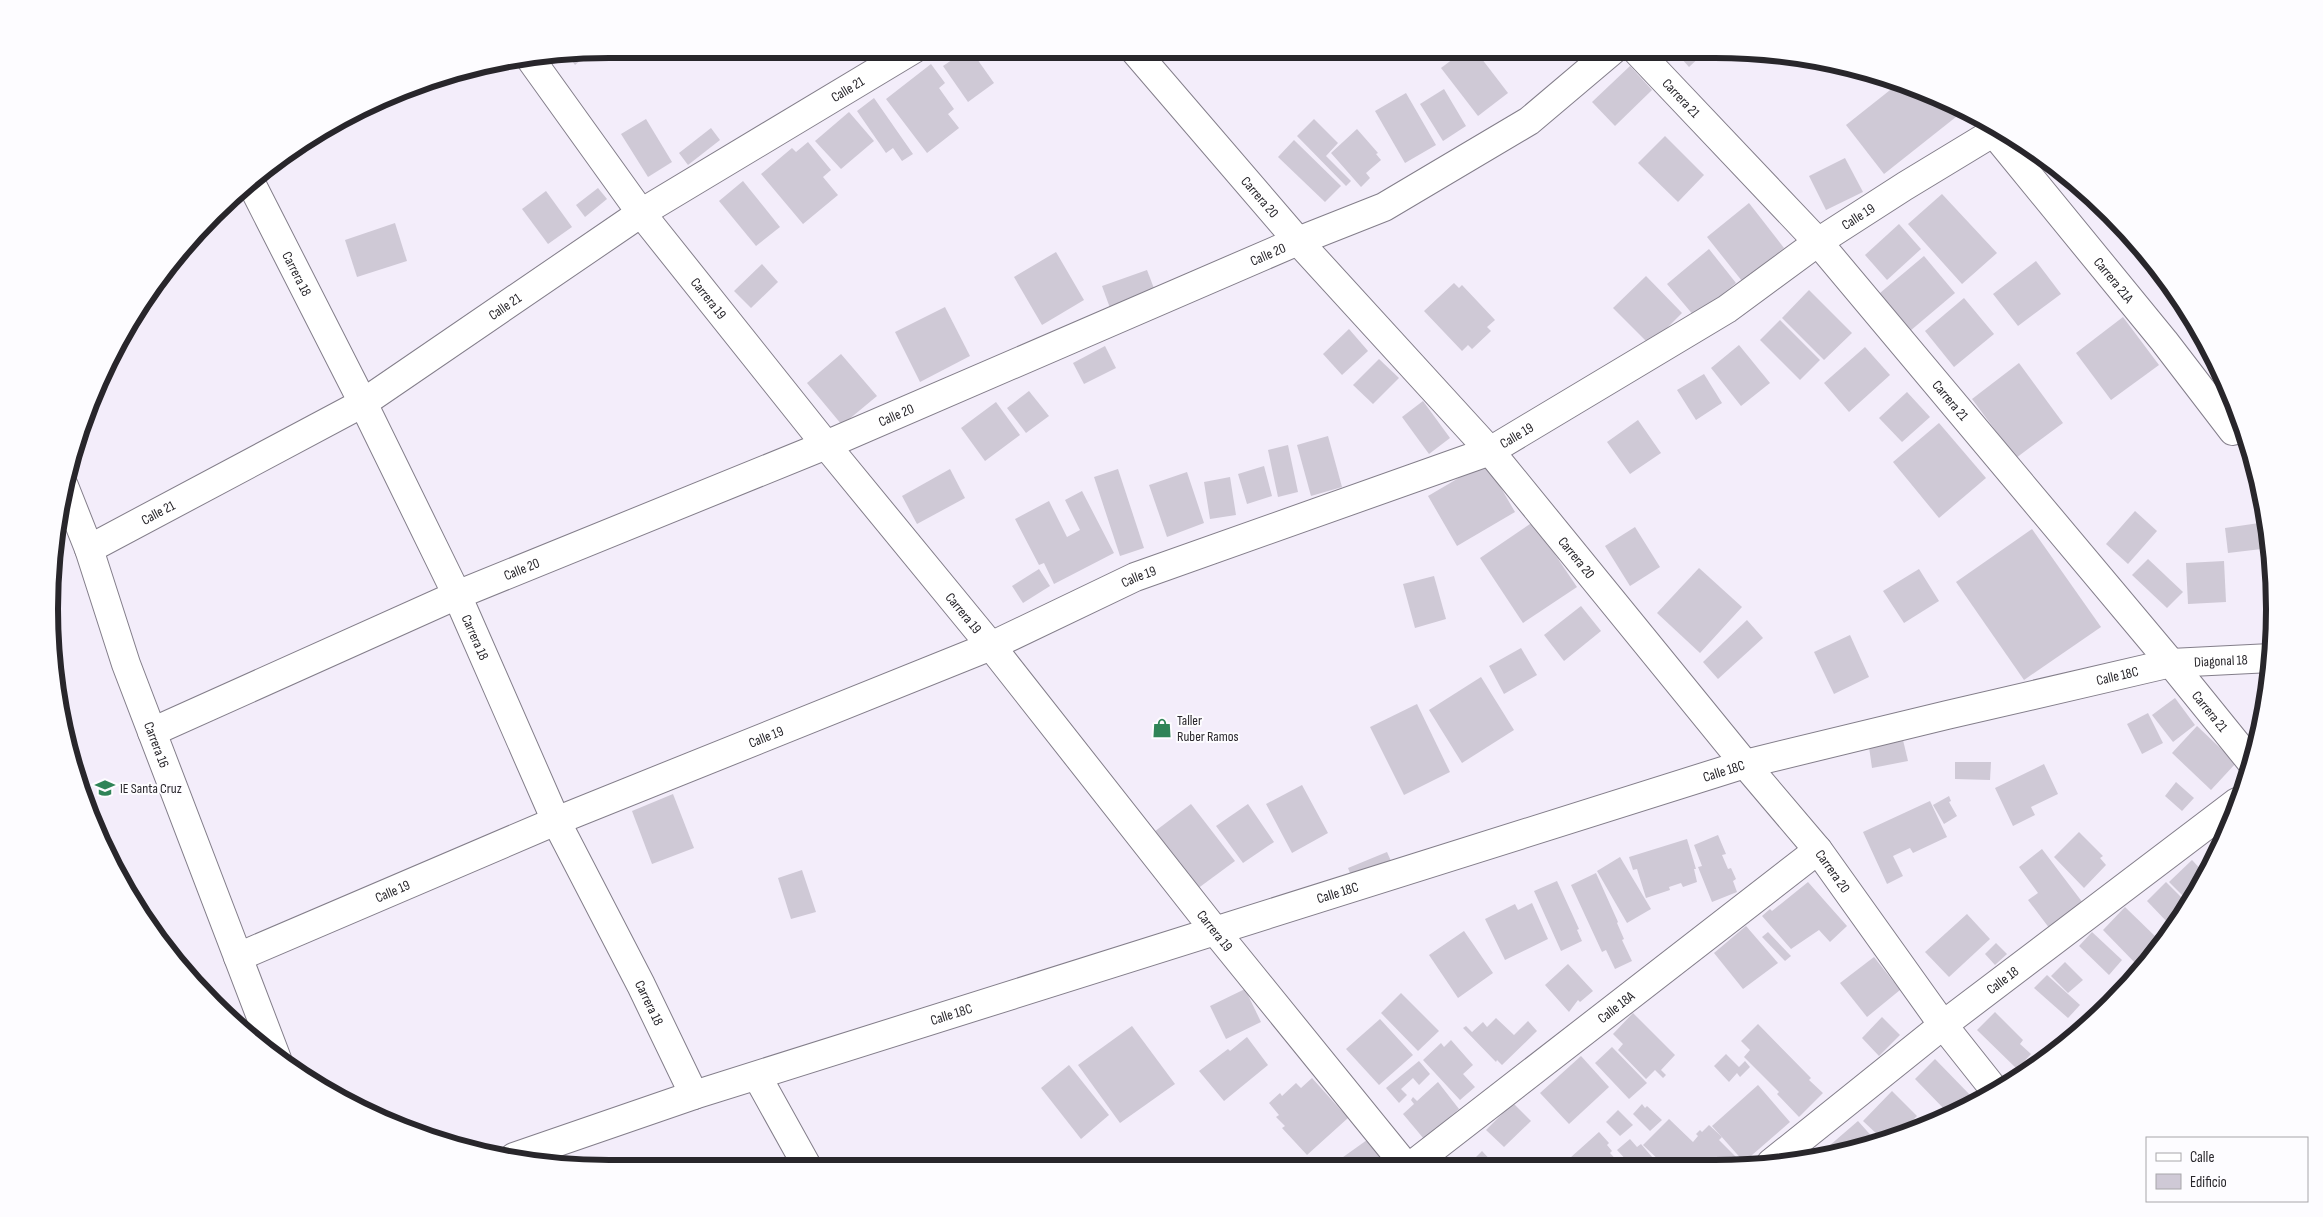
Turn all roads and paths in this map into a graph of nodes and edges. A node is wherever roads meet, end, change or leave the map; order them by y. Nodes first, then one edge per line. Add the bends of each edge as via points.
1 (899, 58) edge
2 (1141, 58) edge
3 (1604, 58) edge
4 (1644, 58) edge
5 (533, 63) edge
6 (1992, 132) edge
7 (2003, 139) edge
8 (253, 187) edge
9 (641, 213) junction
10 (1298, 241) junction
11 (1818, 242) junction
12 (363, 403) junction
13 (2233, 431) dead end
14 (826, 445) junction
15 (1490, 451) junction
16 (69, 498) edge
17 (89, 549) junction
18 (457, 595) junction
19 (991, 646) junction
20 (2263, 658) edge
21 (2171, 663) junction
22 (152, 732) junction
23 (2246, 755) edge
24 (1745, 764) junction
25 (2228, 809) edge
26 (556, 821) junction
27 (1818, 850) junction
28 (1216, 932) junction
29 (238, 957) junction
30 (1943, 1025) junction
31 (273, 1046) edge
32 (757, 1076) junction
33 (1991, 1085) edge
34 (694, 1095) junction
35 (525, 1153) edge
36 (1782, 1155) edge
37 (804, 1160) edge
38 (1401, 1160) edge
39 (1417, 1160) edge

1 - 9 street, Calle 21
2 - 10 street, Carrera 20
3 - 10 street, Calle 20 via 1529,121 1384,207
4 - 11 street, Carrera 21
5 - 9 street, Carrera 19
6 - 11 street, Calle 19
7 - 13 street, Carrera 21A
8 - 12 street, Carrera 18
9 - 12 street, Calle 21
9 - 14 street, Carrera 19
10 - 14 street, Calle 20
10 - 15 street, Carrera 20
11 - 15 street, Calle 19 via 1727,309
11 - 21 street, Carrera 21
12 - 17 street, Calle 21
12 - 18 street, Carrera 18
14 - 18 street, Calle 20
14 - 19 street, Carrera 19
15 - 19 street, Calle 19 via 1135,577
15 - 24 street, Carrera 20
16 - 17 street, Carrera 16
17 - 22 street, Carrera 16
18 - 22 street, Calle 20
18 - 26 street, Carrera 18
19 - 26 street, Calle 19
19 - 28 street, Carrera 19
20 - 21 street, Diagonal 18
21 - 23 street, Carrera 21
21 - 24 street, Calle 18C
22 - 29 street, Carrera 16
24 - 27 street, Carrera 20
24 - 28 street, Calle 18C
25 - 30 street, Calle 18
26 - 29 street, Calle 19
26 - 34 street, Carrera 18
27 - 30 street, Carrera 20
27 - 39 street, Calle 18A
28 - 32 street, Calle 18C
28 - 38 street, Carrera 19
29 - 31 street, Carrera 16
30 - 33 street, Carrera 20
30 - 36 street, Calle 18
32 - 34 street, Calle 18C
32 - 37 street
34 - 35 street, Calle 18C

